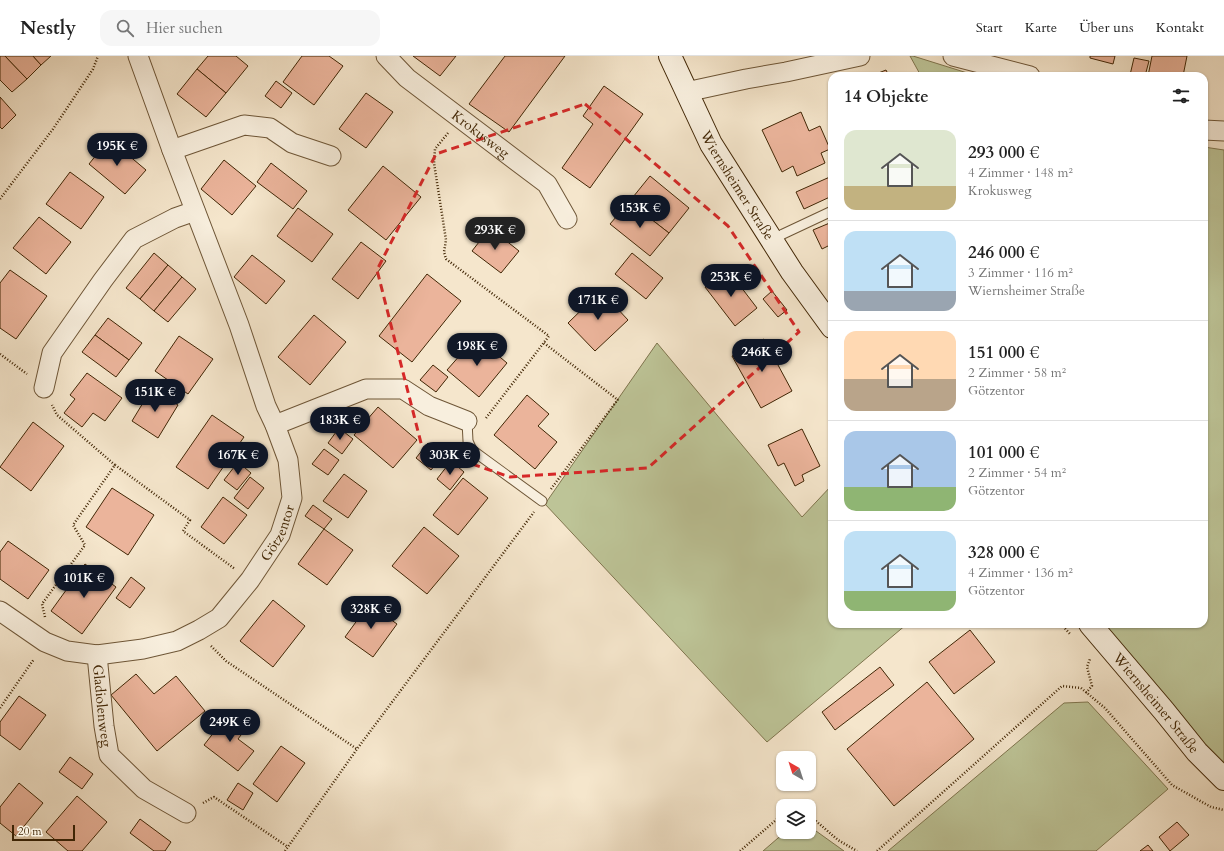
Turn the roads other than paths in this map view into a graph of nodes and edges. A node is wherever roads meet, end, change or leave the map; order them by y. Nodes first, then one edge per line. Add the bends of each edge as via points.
1 (138, 56) edge
2 (386, 56) edge
3 (670, 56) edge
4 (860, 56) edge
5 (953, 56) edge
6 (1015, 72) edge
7 (686, 92) junction
8 (1208, 130) edge
9 (1224, 131) edge
10 (172, 150) junction
11 (331, 156) dead end
12 (195, 211) junction
13 (828, 213) edge
14 (567, 219) dead end
15 (772, 240) junction
16 (828, 322) edge
17 (44, 388) dead end
18 (467, 422) joint
19 (275, 425) junction
20 (542, 501) road end
21 (0, 611) edge
22 (1093, 628) edge
23 (97, 655) junction
24 (1224, 779) edge
25 (186, 813) road end

1 - 10 street, Götzentor
2 - 14 street, Krokusweg via 406,78 546,184
3 - 7 main road, Wiernsheimer Straße
4 - 7 street
5 - 6 street
7 - 15 main road, Wiernsheimer Straße via 711,144
8 - 9 street
10 - 11 street via 244,125 270,128 292,143
10 - 12 street, Götzentor
12 - 17 street via 134,239 52,353
12 - 19 street, Götzentor
13 - 15 lane
15 - 16 main road, Wiernsheimer Straße
18 - 19 street via 429,406 403,389 366,389
18 - 20 lane via 468,441 472,450
19 - 23 street, Götzentor via 288,460 292,498 280,535 250,580 219,618 177,641 143,649
21 - 23 street, Götzentor via 45,642 67,651
22 - 24 main road, Wiernsheimer Straße via 1197,752
23 - 25 street, Gladiolenweg via 109,755 144,789

